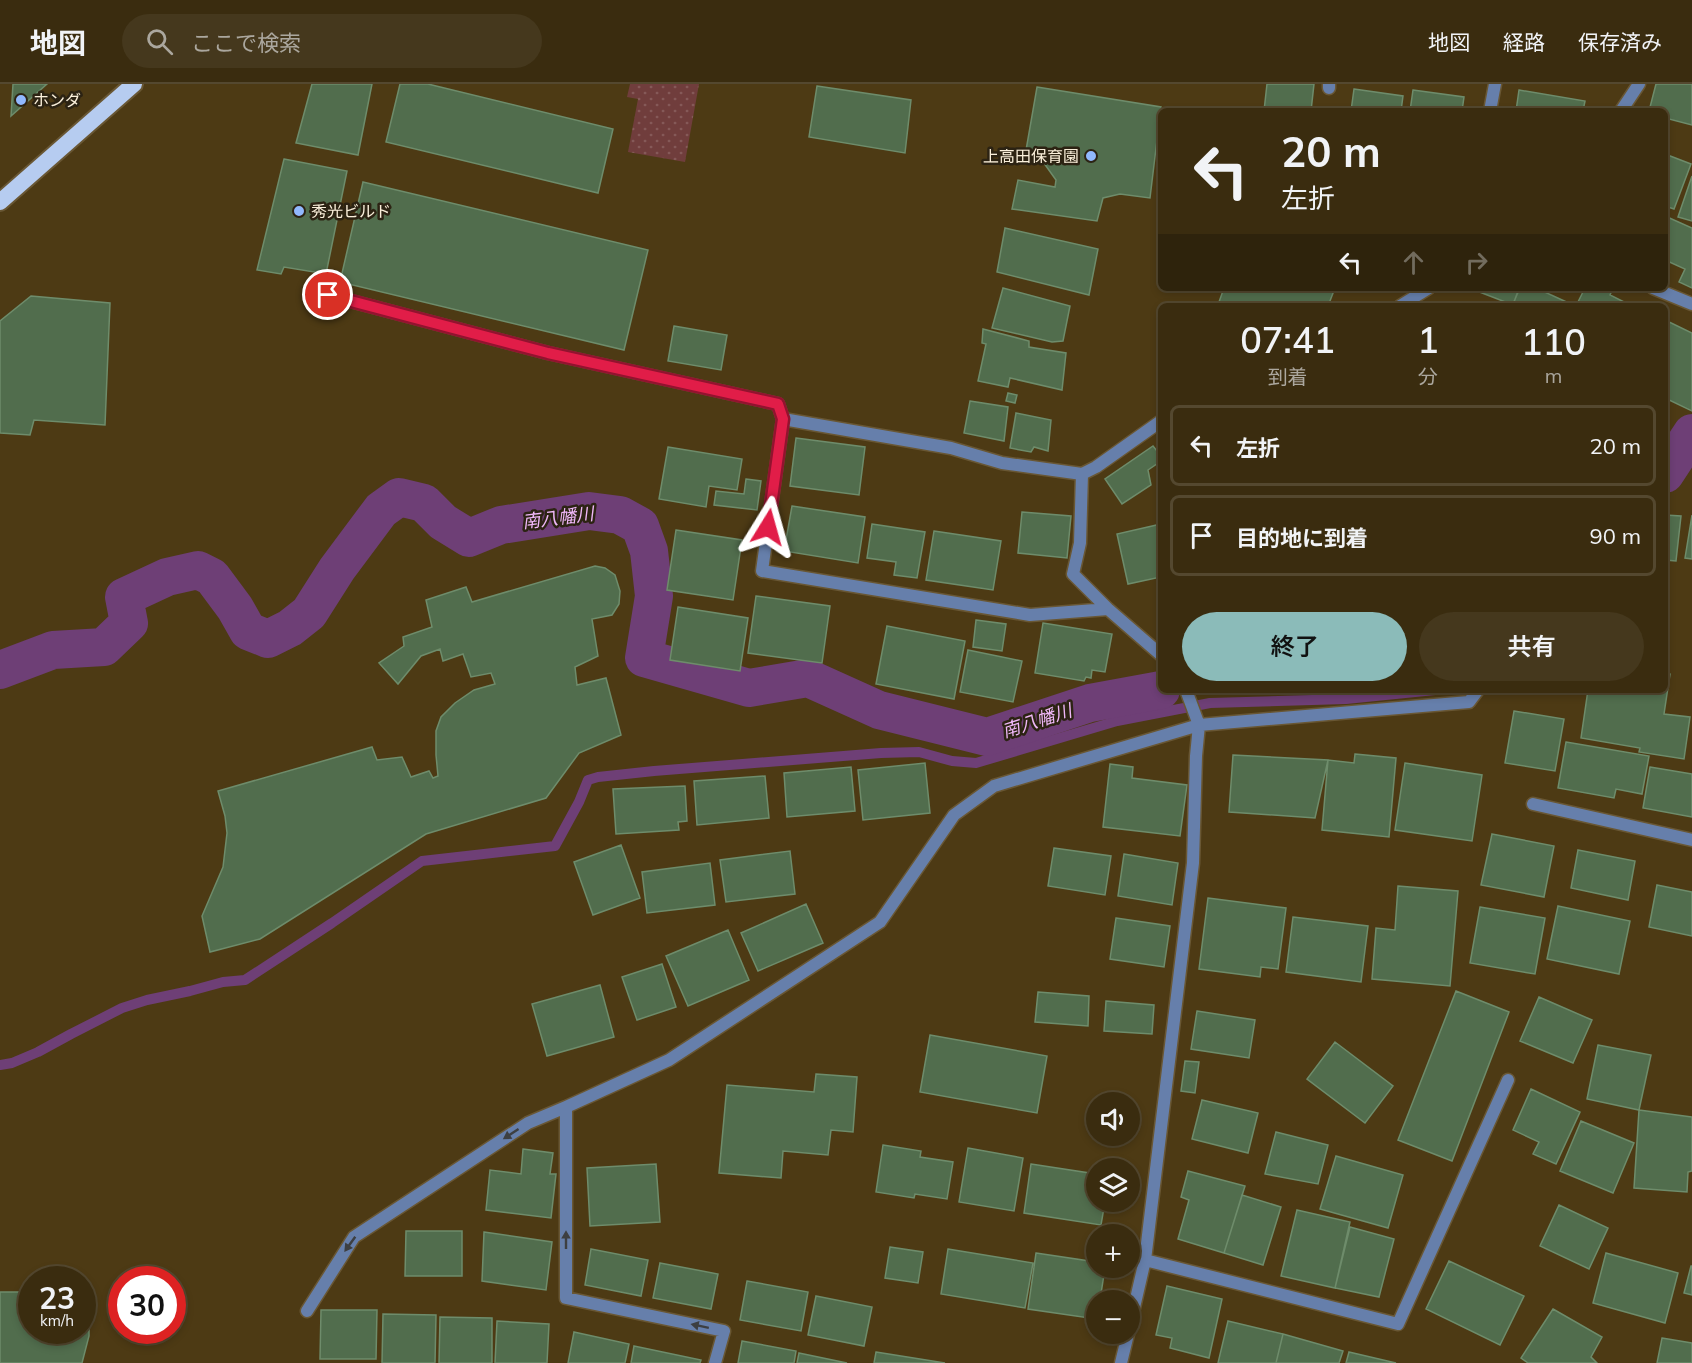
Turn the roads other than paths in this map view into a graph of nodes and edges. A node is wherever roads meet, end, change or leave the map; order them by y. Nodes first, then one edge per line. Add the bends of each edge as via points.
1 (134, 84) edge
2 (1495, 84) edge
3 (1639, 84) edge
4 (1491, 108) edge
5 (1623, 108) edge
6 (0, 202) edge
7 (1424, 291) edge
8 (1660, 291) edge
9 (328, 295) dead end
10 (1405, 303) edge
11 (1692, 304) edge
12 (783, 419) junction
13 (1158, 423) edge
14 (1082, 474) junction
15 (1108, 609) junction
16 (1158, 652) edge
17 (1187, 693) edge
18 (1476, 693) edge
19 (1197, 720) junction
20 (1533, 804) dead end
21 (1692, 840) edge
22 (1508, 1080) dead end
23 (566, 1107) junction
24 (1145, 1260) junction
25 (1138, 1290) edge
26 (307, 1311) dead end
27 (1126, 1344) edge
28 (715, 1363) edge
29 (1121, 1363) edge

1 - 6 highway
2 - 4 street
3 - 5 street
7 - 10 street
8 - 11 street
9 - 12 street via 548,353 778,404
12 - 14 street via 951,447 1002,463
12 - 15 street via 762,571 1030,615
13 - 14 street
14 - 15 street via 1080,543 1073,574
15 - 16 street
17 - 19 street
18 - 19 street via 1469,702
19 - 23 street via 994,786 954,815 880,922 669,1060
19 - 24 street via 1193,863
20 - 21 street
22 - 24 street via 1398,1324
23 -> 26 street via 528,1123 354,1237
28 -> 23 street via 724,1331 566,1298
24 - 25 street
27 - 29 street

